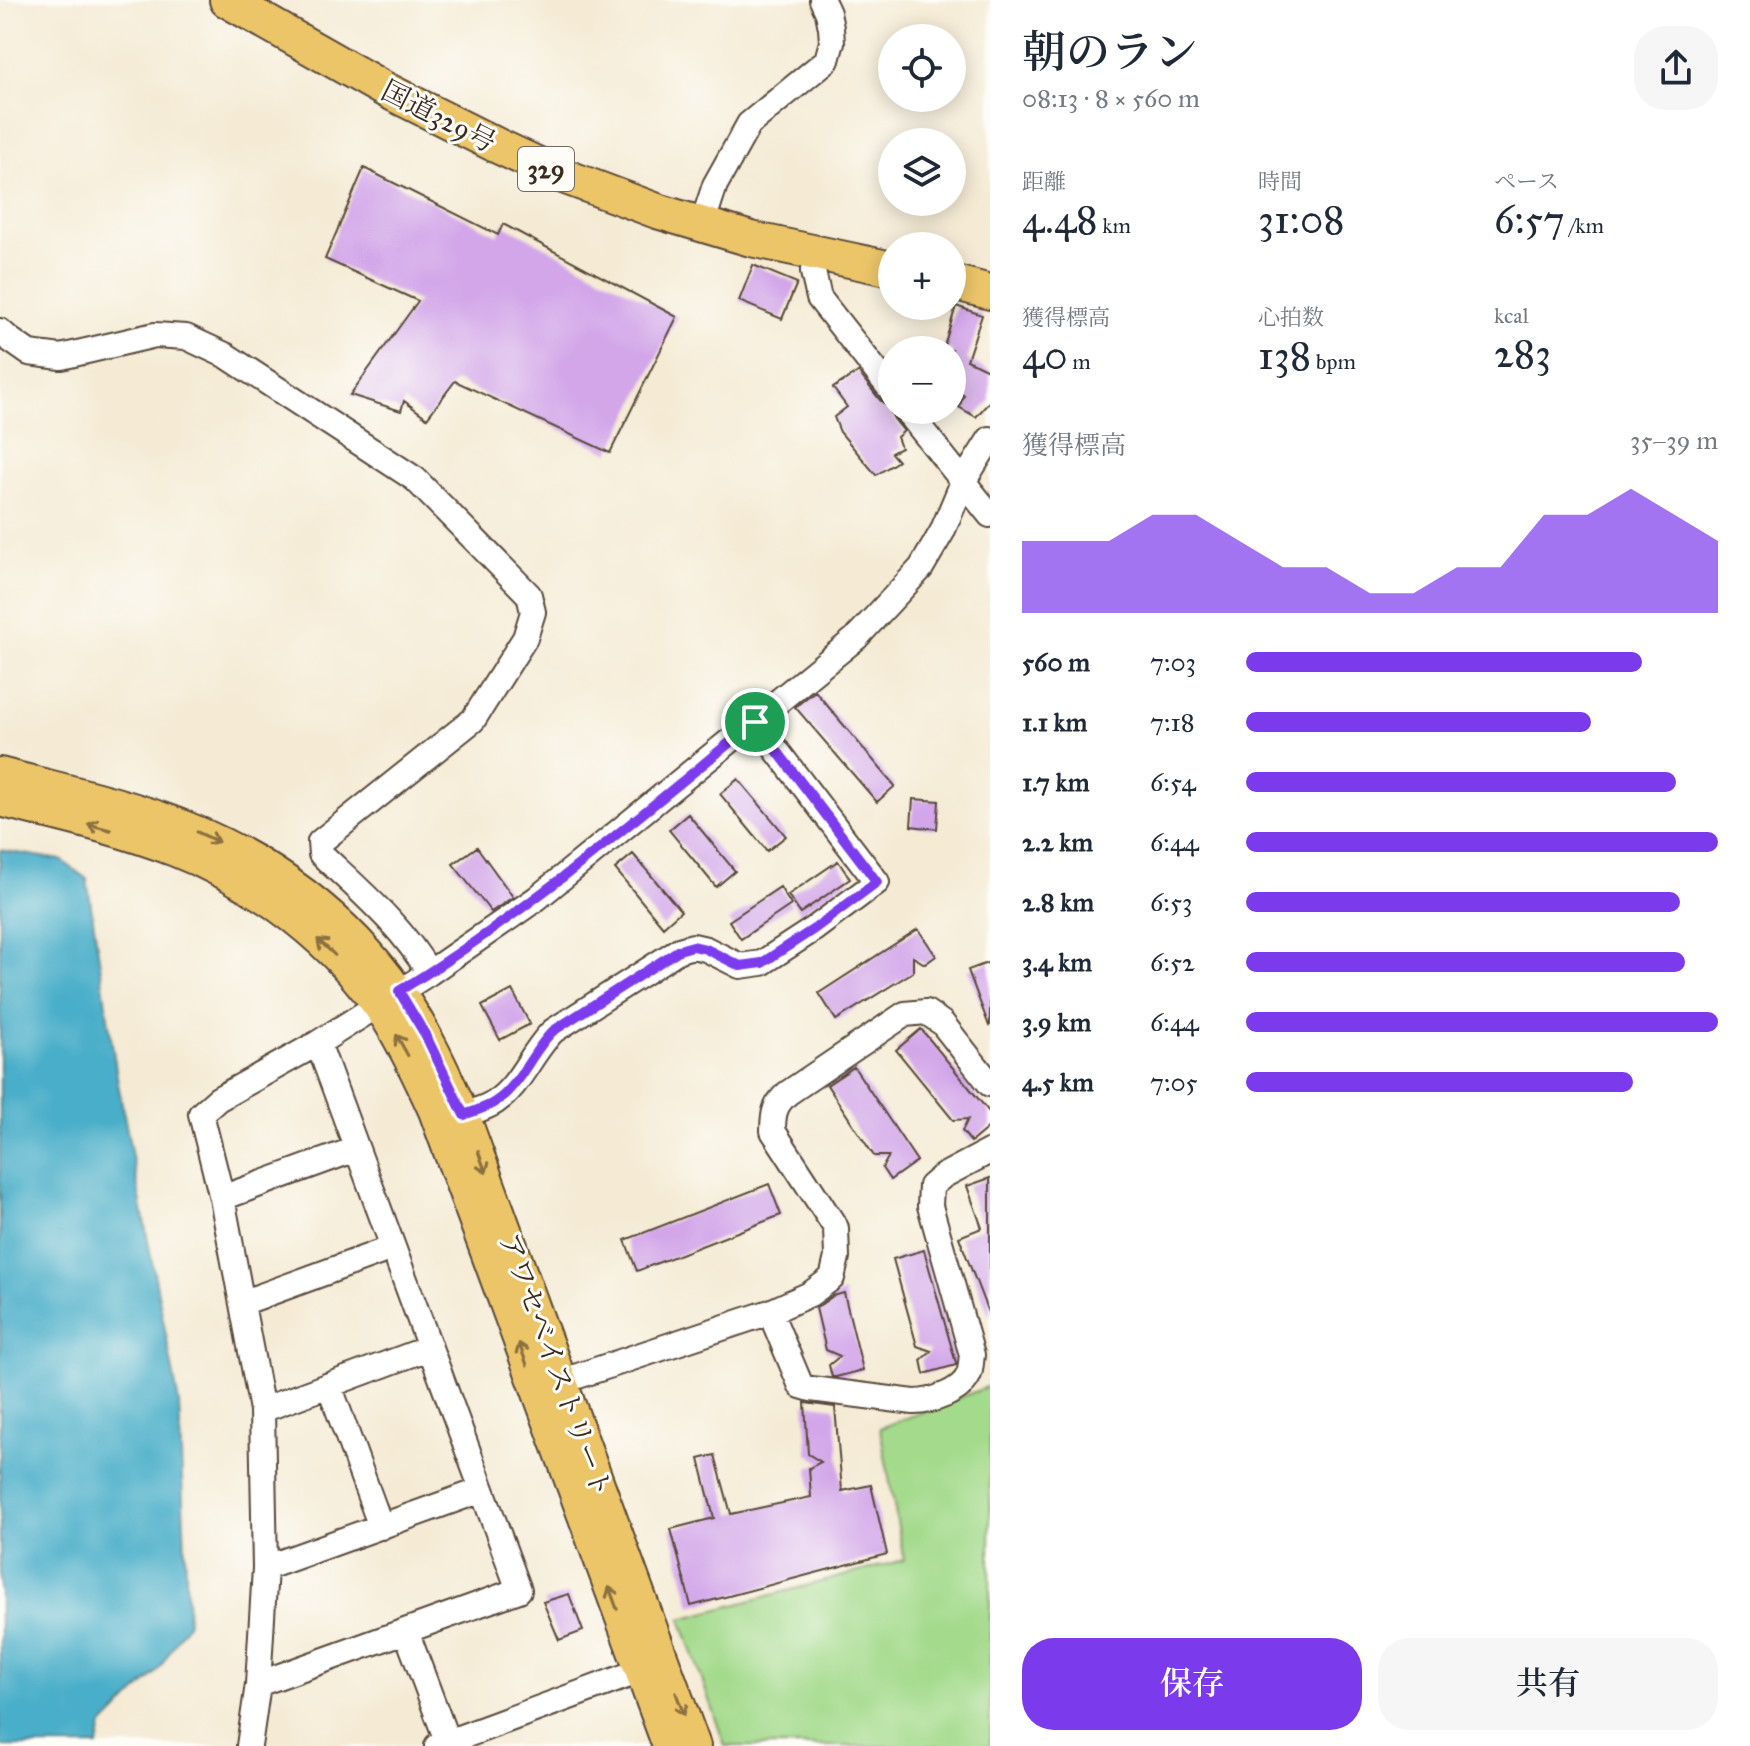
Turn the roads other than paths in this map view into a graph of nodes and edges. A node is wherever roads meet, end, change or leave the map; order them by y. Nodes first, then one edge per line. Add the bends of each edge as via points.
1 (227, 0) edge
2 (822, 0) edge
3 (702, 225) junction
4 (814, 253) junction
5 (878, 266) edge
6 (966, 286) edge
7 (990, 292) edge
8 (0, 331) edge
9 (878, 373) edge
10 (917, 424) edge
11 (990, 439) edge
12 (963, 482) junction
13 (990, 515) edge
14 (755, 722) junction
15 (0, 773) edge
16 (0, 801) edge
17 (429, 973) junction
18 (388, 998) junction
19 (318, 1043) junction
20 (990, 1084) edge
21 (464, 1115) junction
22 (356, 1149) junction
23 (990, 1151) edge
24 (222, 1198) junction
25 (392, 1248) junction
26 (242, 1303) junction
27 (770, 1312) junction
28 (429, 1348) junction
29 (563, 1381) junction
30 (329, 1385) junction
31 (262, 1410) junction
32 (482, 1490) junction
33 (381, 1527) junction
34 (265, 1568) junction
35 (406, 1631) junction
36 (652, 1667) junction
37 (258, 1684) junction
38 (444, 1745) edge
39 (249, 1746) edge
40 (668, 1746) edge
41 (695, 1746) edge

1 - 3 highway, 国道329号 / 329 via 500,147 584,184
2 - 3 street via 831,28 827,60 749,124 715,185
3 - 4 highway, 国道329号 / 329
4 - 5 highway, 国道329号 / 329
4 - 9 street via 819,298
6 - 7 highway
8 - 17 street via 29,353 61,357 155,335 186,337 227,356 415,479 529,595 533,612 525,638 473,720 320,842 321,854 383,914
10 - 12 street
11 - 12 street
12 - 13 street
12 - 14 street via 921,568 856,638
14 - 17 street via 536,899
14 - 21 street via 877,882 762,963 740,966 706,949 679,950 553,1031 504,1094
15 -> 18 main road via 142,812 243,854 286,880 360,942
18 -> 16 main road via 275,904 233,879 178,852
17 - 18 street
18 - 19 street
18 - 21 main road, アワセベイストリート via 436,1056
36 -> 18 main road, アワセベイストリート
19 - 22 street
19 - 24 street via 241,1085 201,1114
20 - 27 street via 942,1023 926,1012 905,1014 777,1103 773,1131 836,1228 837,1257 832,1278
21 -> 29 main road, アワセベイストリート
22 - 24 street
22 - 25 street
23 - 27 street via 931,1186 930,1206 972,1355 969,1375 956,1389 914,1402 801,1386
24 - 26 street
25 - 26 street
25 - 28 street
26 - 31 street
27 - 29 street
28 - 30 street
28 - 32 street
29 - 36 main road, アワセベイストリート
30 - 31 street
30 - 33 street
31 - 34 street
32 - 33 street
32 - 35 street via 519,1590
33 - 34 street
34 - 37 street
35 - 37 street
35 - 38 street
36 - 38 street
36 - 40 main road, アワセベイストリート
36 -> 41 main road, アワセベイストリート
37 - 39 street

